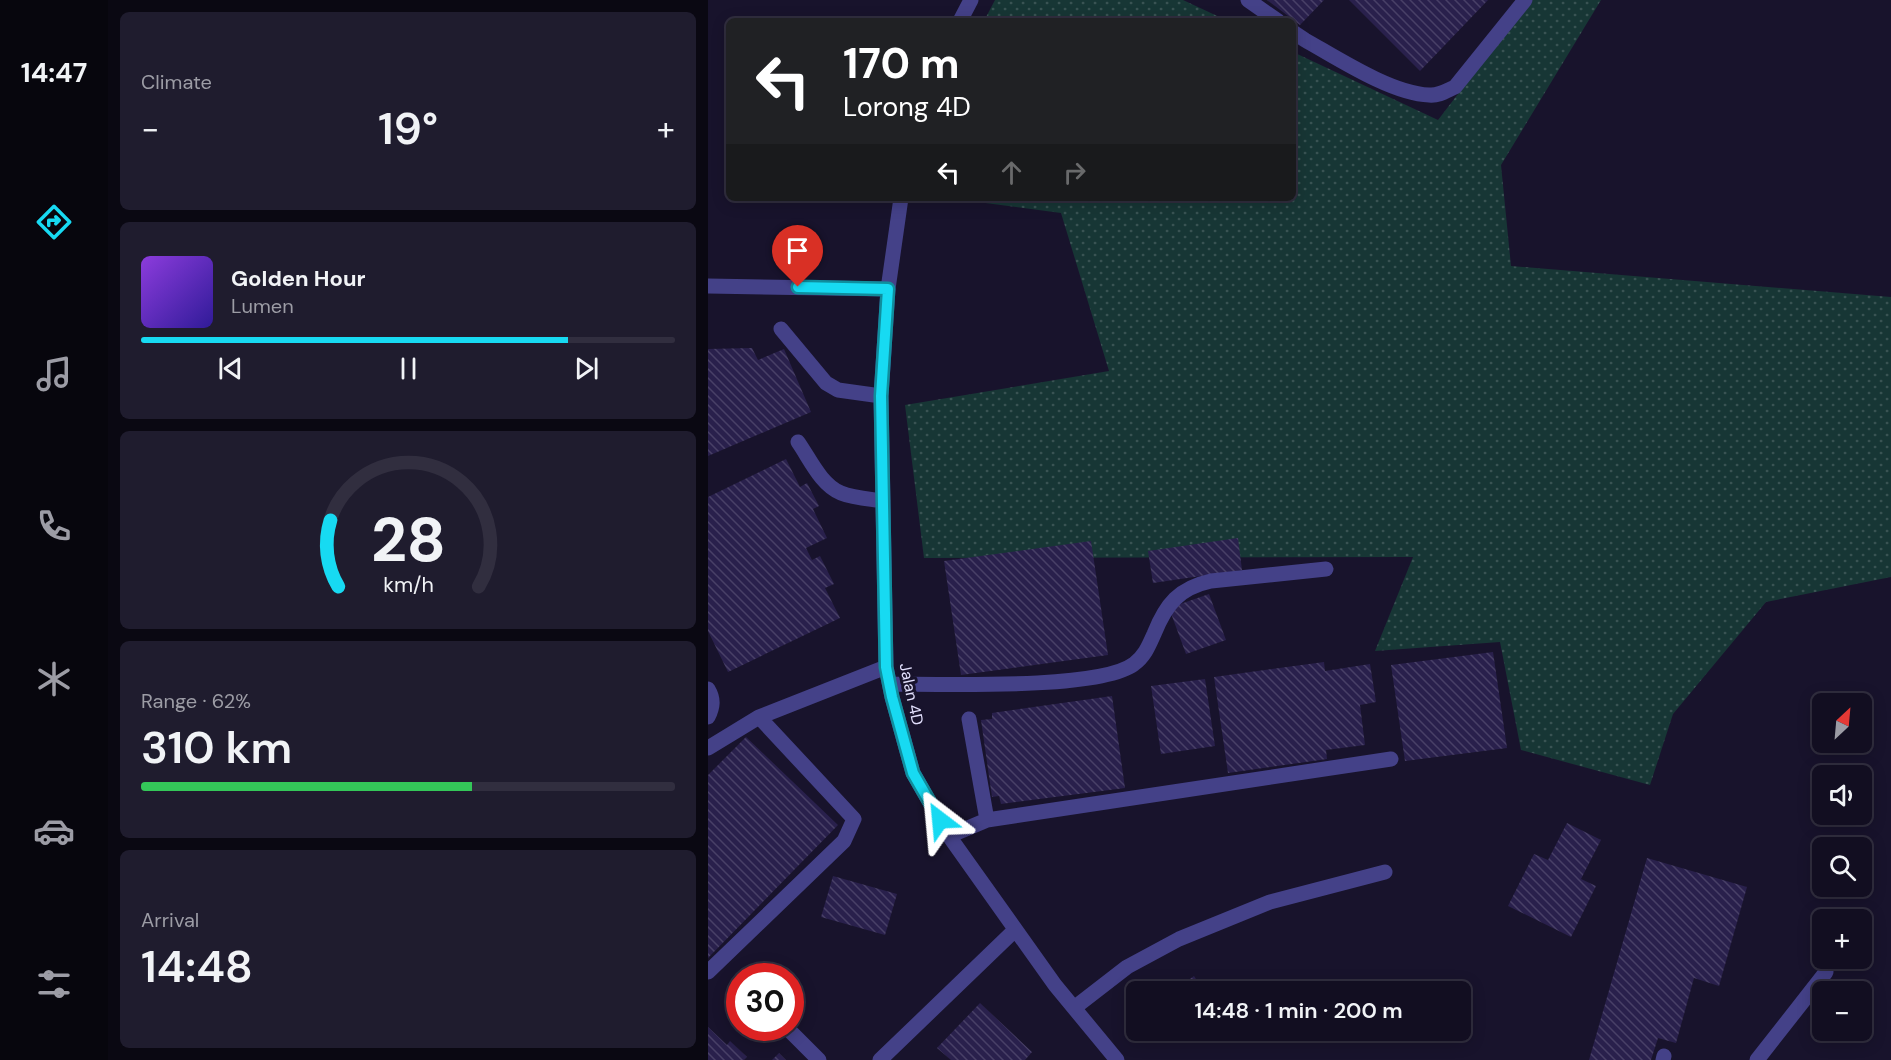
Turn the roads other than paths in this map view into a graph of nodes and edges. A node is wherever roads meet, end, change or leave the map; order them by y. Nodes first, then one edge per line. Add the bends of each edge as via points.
1 (971, 0) edge
2 (1248, 0) edge
3 (1525, 0) edge
4 (962, 18) edge
5 (1274, 18) edge
6 (1296, 34) edge
7 (901, 201) edge
8 (708, 286) edge
9 (888, 289) junction
10 (781, 329) dead end
11 (881, 396) junction
12 (798, 442) dead end
13 (883, 501) junction
14 (1326, 569) dead end
15 (886, 667) junction
16 (890, 684) junction
17 (708, 689) edge
18 (708, 717) edge
19 (759, 717) junction
20 (969, 719) dead end
21 (708, 748) edge
22 (1392, 759) dead end
23 (987, 820) junction
24 (949, 836) junction
25 (1385, 872) dead end
26 (1015, 930) junction
27 (708, 972) edge
28 (1826, 972) dead end
29 (1074, 1008) junction
30 (800, 1041) edge
31 (819, 1060) edge
32 (880, 1060) edge
33 (1117, 1060) edge
34 (1757, 1060) edge

1 - 4 street
2 - 5 street
3 - 6 street via 1455,87 1442,94 1415,93 1384,83
7 - 9 street, Jalan 4D
8 - 9 street
9 - 11 street, Jalan 4D
10 - 11 street via 826,383 838,390
11 - 13 street, Jalan 4D
12 - 13 street via 835,490
13 - 15 street, Jalan 4D
14 - 16 street via 1196,584 1166,608 1145,653 1132,665 1113,672 1074,681
15 - 16 street, Jalan 4D
15 - 19 street
16 - 24 street, Jalan 4D via 913,773
17 - 18 street via 713,708
19 - 21 street
19 - 27 street via 854,819 844,841
20 - 23 street
22 - 23 street
23 - 24 street
24 - 26 street, Jalan 4D
25 - 29 street via 1270,902 1179,939 1127,967
26 - 29 street, Jalan 4D
26 - 32 street
28 - 34 street
29 - 33 street, Jalan 4D
30 - 31 street

